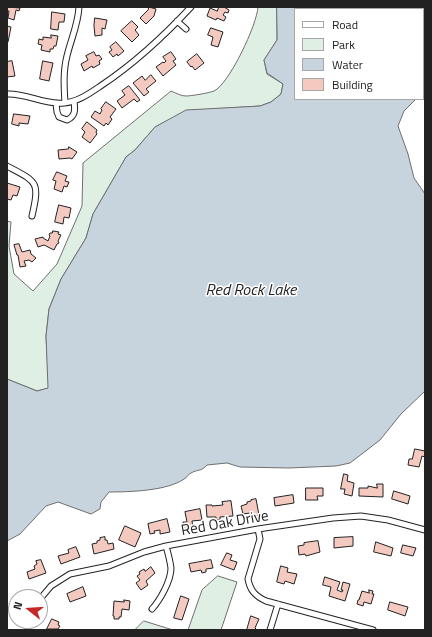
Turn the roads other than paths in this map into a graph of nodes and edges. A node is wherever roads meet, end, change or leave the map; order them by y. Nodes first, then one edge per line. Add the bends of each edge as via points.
1 (80, 7) edge
2 (191, 7) edge
3 (177, 21) junction
4 (186, 29) dead end
5 (7, 94) edge
6 (74, 101) junction
7 (56, 103) junction
8 (65, 103) junction
9 (7, 166) edge
10 (32, 216) dead end
11 (258, 529) junction
12 (425, 530) edge
13 (166, 546) junction
14 (48, 590) edge
15 (278, 604) junction
16 (152, 609) dead end
17 (270, 630) edge
18 (373, 630) edge

1 - 8 street via 64,68
2 - 3 street
3 - 4 street
3 - 6 street via 132,63 87,95
5 - 7 street via 20,94
6 - 7 street via 74,113 67,120 59,117
6 - 8 street
7 - 8 street
9 - 10 street via 26,176 34,184 36,197
11 - 12 street, Red Oak Drive via 361,516
11 - 13 street, Red Oak Drive
11 - 15 street via 260,538 249,572 249,585 255,595
13 - 14 street, Red Oak Drive via 109,566 70,574
13 - 16 street via 170,576 160,600
15 - 17 street
15 - 18 street

